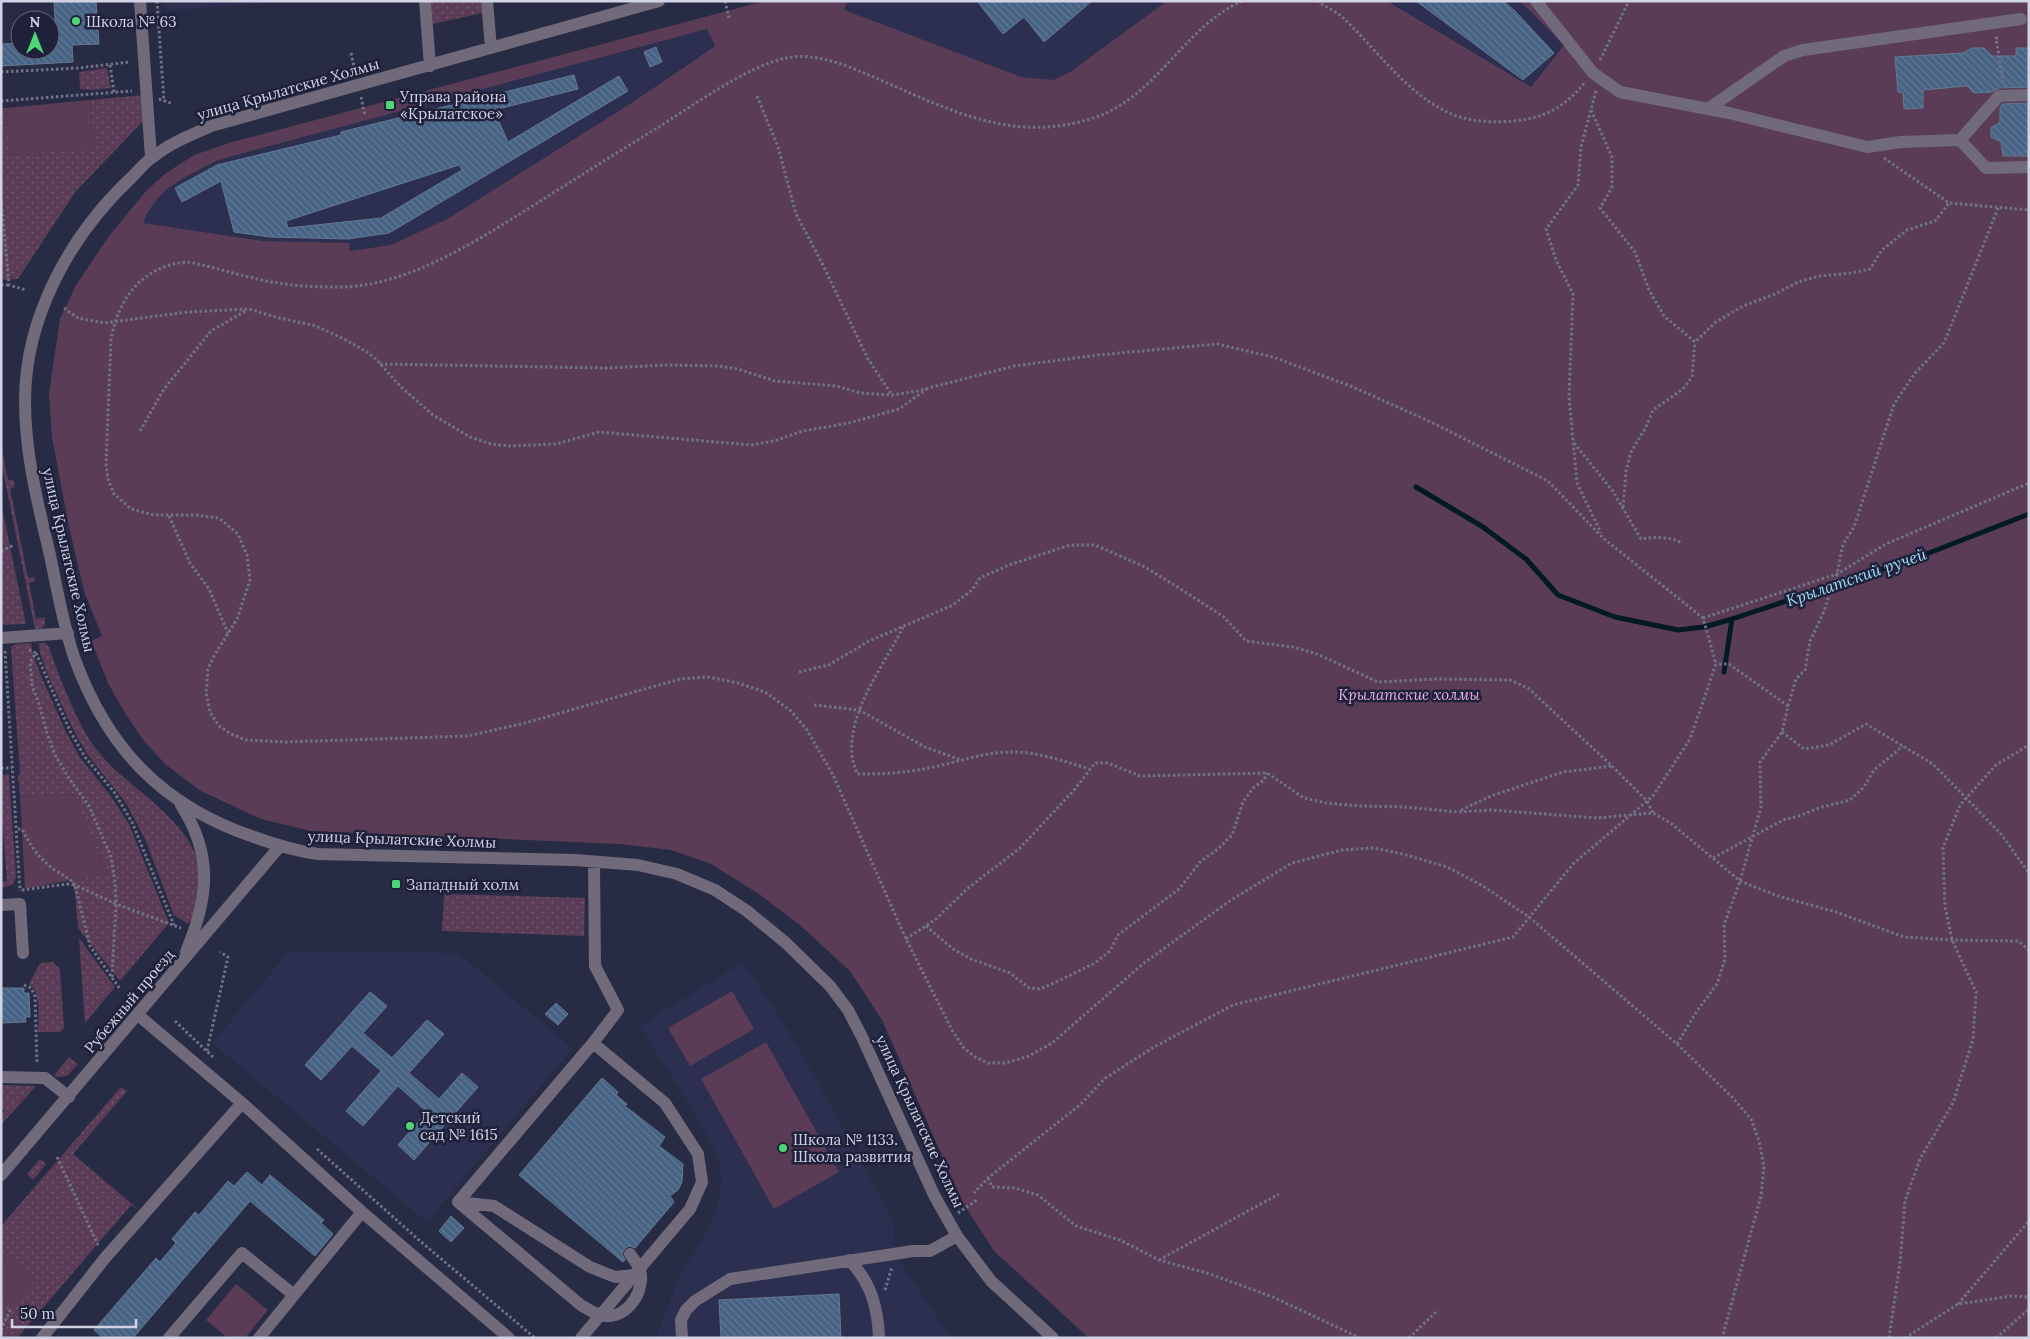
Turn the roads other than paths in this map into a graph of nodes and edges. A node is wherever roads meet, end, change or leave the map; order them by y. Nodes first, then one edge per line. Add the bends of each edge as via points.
1 (140, 1) edge
2 (425, 1) edge
3 (486, 1) edge
4 (659, 1) edge
5 (1536, 1) edge
6 (2021, 19) dead end
7 (491, 48) junction
8 (430, 66) junction
9 (2029, 95) edge
10 (1708, 109) junction
11 (1960, 140) junction
12 (151, 157) junction
13 (2029, 167) edge
14 (68, 633) junction
15 (3, 638) edge
16 (178, 800) junction
17 (280, 846) junction
18 (594, 862) junction
19 (1, 905) edge
20 (23, 953) dead end
21 (181, 964) junction
22 (138, 1015) junction
23 (593, 1043) junction
24 (1, 1077) edge
25 (69, 1097) junction
26 (242, 1103) junction
27 (1, 1175) edge
28 (458, 1202) junction
29 (362, 1212) junction
30 (957, 1236) junction
31 (630, 1254) dead end
32 (849, 1260) junction
33 (634, 1275) junction
34 (294, 1295) junction
35 (42, 1338) edge
36 (169, 1338) edge
37 (259, 1338) edge
38 (509, 1338) edge
39 (581, 1338) edge
40 (682, 1338) edge
41 (879, 1338) edge
42 (1053, 1338) edge

1 - 12 street
2 - 8 street
3 - 7 street
4 - 7 street, улица Крылатские Холмы
5 - 10 street via 1593,73 1620,92
6 - 10 street via 1803,50 1784,56
7 - 8 street, улица Крылатские Холмы
8 - 12 street, улица Крылатские Холмы via 211,126 180,139
9 - 11 street via 1999,96
10 - 11 street via 1867,146
11 - 13 street via 1986,168
12 - 14 street, улица Крылатские Холмы via 86,228 60,271 36,325 29,357 25,401 28,442 37,500
14 - 15 street
14 - 16 street, улица Крылатские Холмы via 81,675 108,728 145,773
16 - 17 street, улица Крылатские Холмы via 219,824
16 - 21 street via 197,837 205,881 200,916
17 - 18 street, улица Крылатские Холмы via 318,854
17 - 21 street, Рубежный проезд
18 - 23 street via 595,966 618,1010
18 - 30 street, улица Крылатские Холмы via 638,865 677,874 715,890 780,938 830,986 862,1037 934,1195
19 - 20 street via 20,904
21 - 22 street, Рубежный проезд
22 - 25 street, Рубежный проезд
22 - 26 street
23 - 28 street
23 - 33 street via 665,1103 698,1154 702,1182 690,1208
24 - 25 street via 45,1078
25 - 27 street, Рубежный проезд
26 - 29 street
26 - 35 street via 105,1258
28 - 31 street via 582,1306 600,1316 611,1316 625,1310 639,1292 641,1273
28 - 33 street via 494,1206 590,1267 615,1276
29 - 34 street
29 - 38 street
30 - 32 street via 930,1251
30 - 42 street, улица Крылатские Холмы via 991,1281
32 - 40 street via 730,1279 694,1301 686,1310 681,1320
32 - 41 street via 872,1295 878,1314
33 - 39 street
34 - 36 street via 242,1253
34 - 37 street

